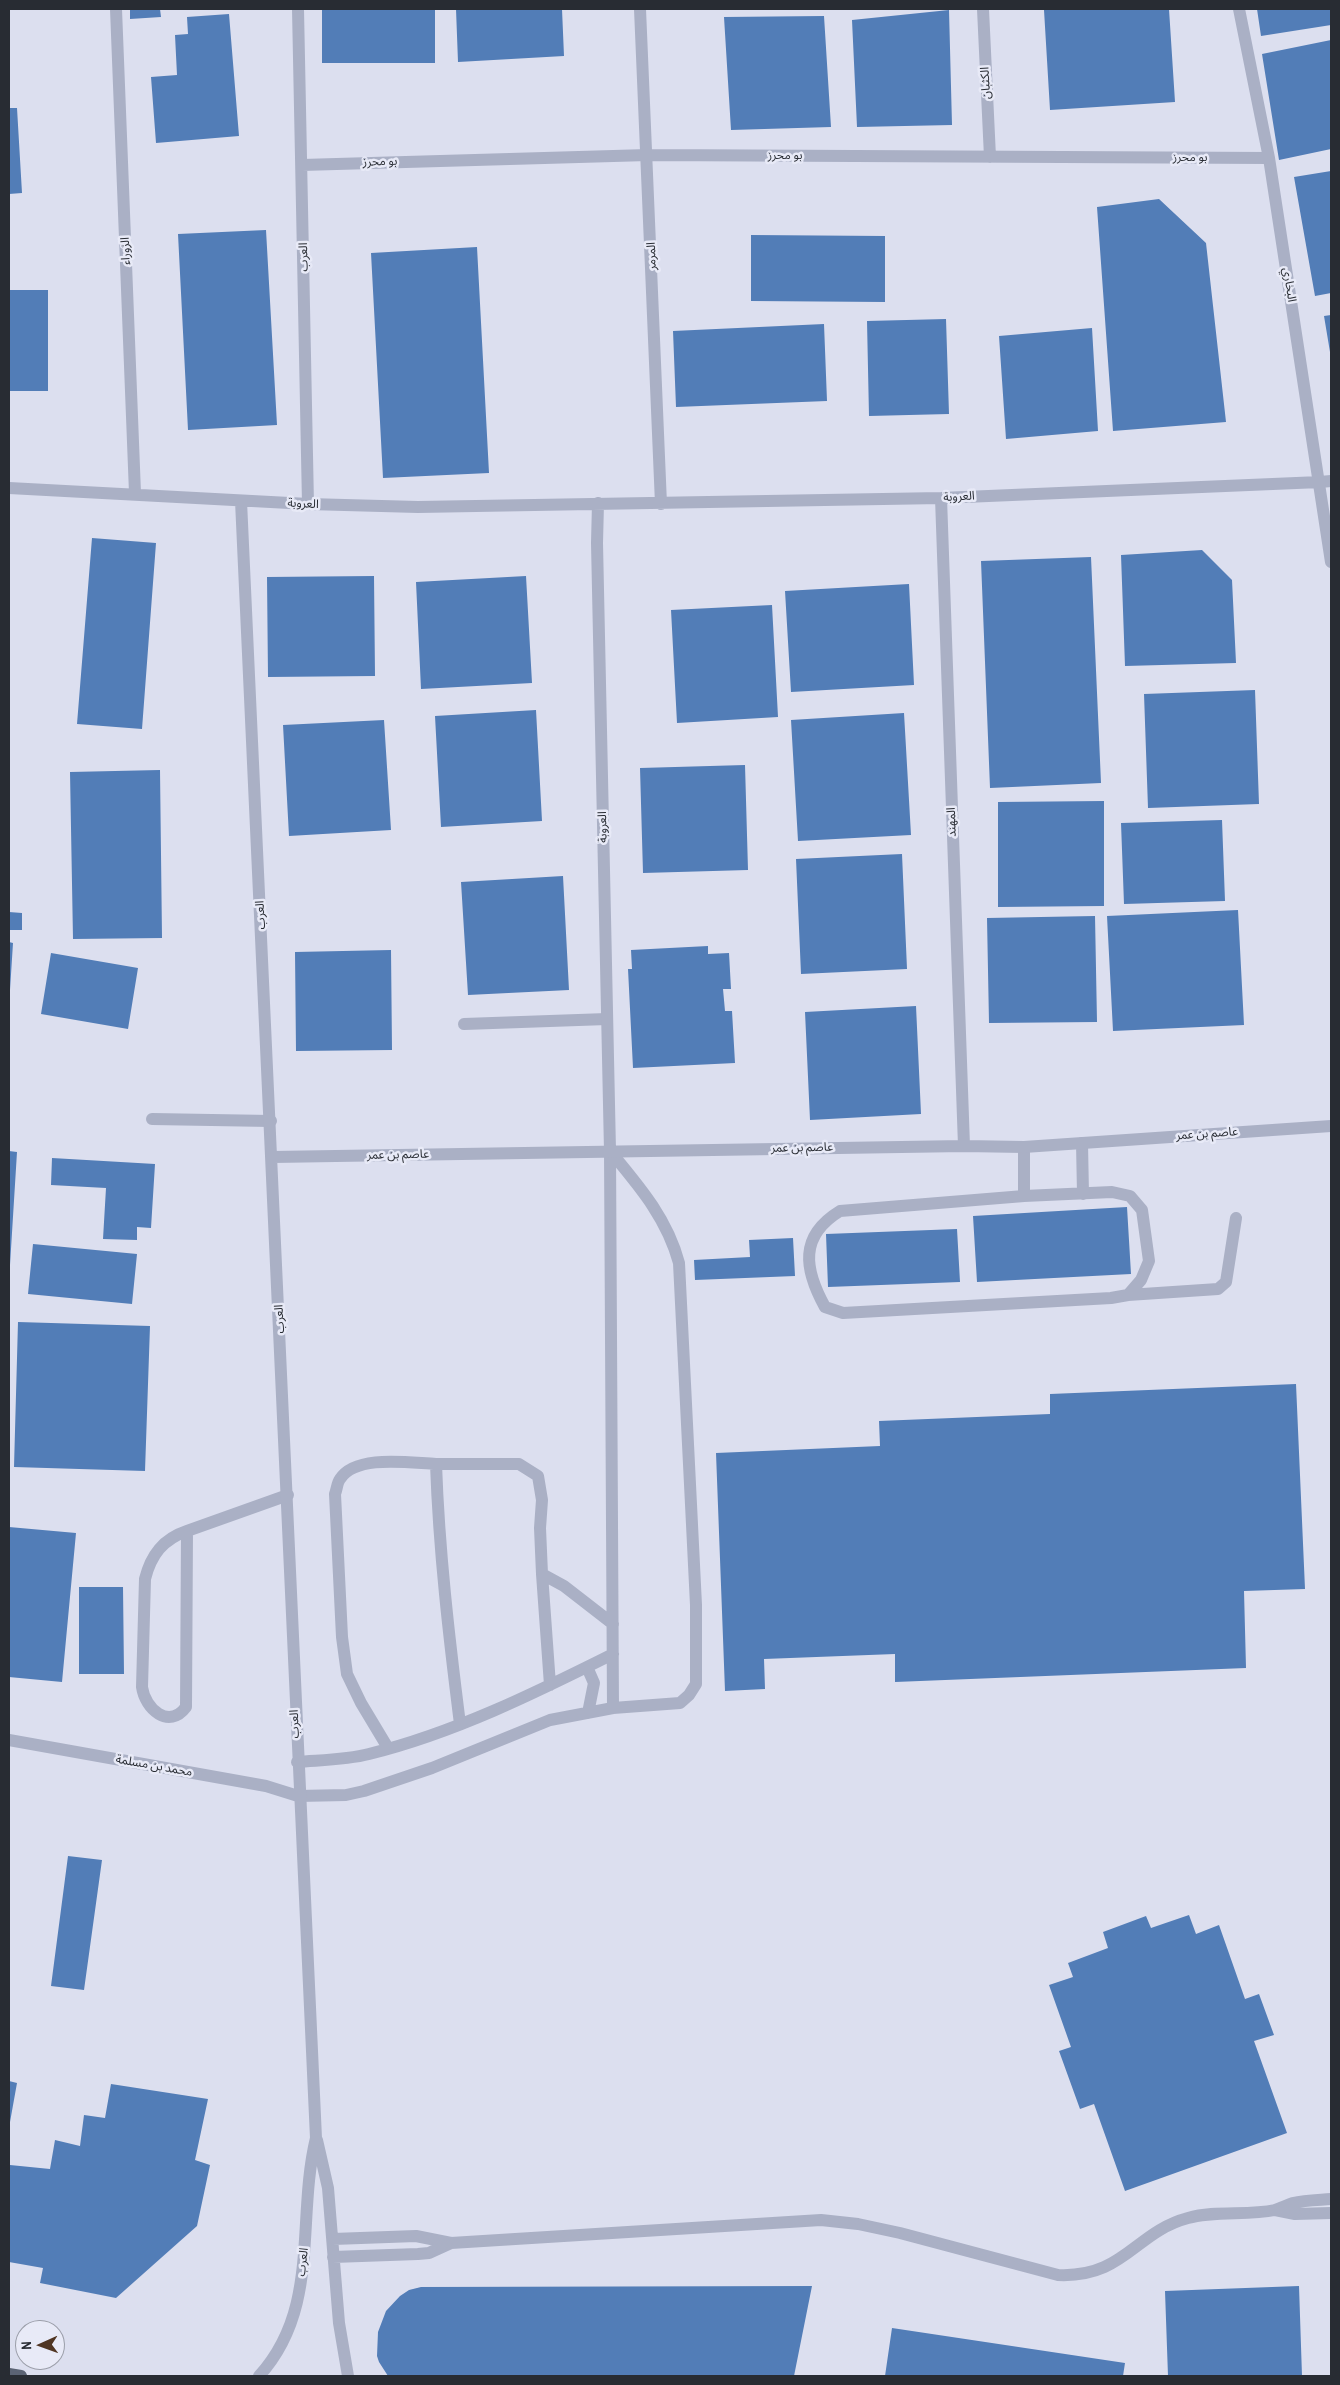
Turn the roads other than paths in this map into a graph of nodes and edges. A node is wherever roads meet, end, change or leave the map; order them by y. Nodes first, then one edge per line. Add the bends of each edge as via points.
1 (116, 9) edge
2 (298, 9) edge
3 (640, 9) edge
4 (983, 9) edge
5 (1238, 9) edge
6 (648, 155) junction
7 (990, 157) junction
8 (1268, 158) junction
9 (302, 165) junction
10 (1326, 481) edge
11 (9, 488) edge
12 (135, 494) junction
13 (941, 498) junction
14 (241, 500) junction
15 (598, 503) junction
16 (308, 504) junction
17 (661, 504) junction
18 (1331, 562) edge
19 (607, 1019) junction
20 (464, 1024) dead end
21 (152, 1119) dead end
22 (271, 1121) junction
23 (1331, 1126) edge
24 (1082, 1142) junction
25 (964, 1146) junction
26 (1024, 1147) junction
27 (610, 1150) junction
28 (273, 1157) junction
29 (1083, 1194) junction
30 (1024, 1196) junction
31 (1236, 1218) dead end
32 (1128, 1295) junction
33 (436, 1464) junction
34 (288, 1496) junction
35 (187, 1531) junction
36 (542, 1574) junction
37 (613, 1624) junction
38 (613, 1654) junction
39 (587, 1667) junction
40 (550, 1686) junction
41 (613, 1708) junction
42 (588, 1712) junction
43 (460, 1724) junction
44 (9, 1740) edge
45 (388, 1748) junction
46 (297, 1762) junction
47 (298, 1796) junction
48 (316, 2138) junction
49 (1331, 2199) edge
50 (1275, 2210) junction
51 (1331, 2212) edge
52 (333, 2239) junction
53 (451, 2243) junction
54 (333, 2257) junction
55 (9, 2374) edge
56 (21, 2376) edge
57 (259, 2376) edge
58 (348, 2376) edge

1 - 12 street, الزوراء
2 - 9 street, العرب
3 - 6 street, المرمر
4 - 7 street, الكثبان
5 - 8 street, البخاري
6 - 7 street, بو محرز
6 - 9 street, بو محرز
6 - 17 street, المرمر
7 - 8 street, بو محرز
8 - 10 street, البخاري
9 - 16 street, العرب
10 - 13 street, العروبة
10 - 18 street, البخاري
11 - 12 street, العروبة
12 - 14 street, العروبة
13 - 17 street, العروبة
13 - 25 street, المهند
14 - 16 street, العروبة
14 - 22 street, العرب
15 - 16 street, العروبة via 418,507
15 - 17 street, العروبة
15 - 19 street, العروبة
19 - 20 street
19 - 27 street, العروبة
21 - 22 street
22 - 28 street, العرب
23 - 24 street, عاصم بن عمر
24 - 26 street, عاصم بن عمر
24 - 29 street
25 - 26 street, عاصم بن عمر
25 - 27 street, عاصم بن عمر
26 - 30 street
27 - 28 street, عاصم بن عمر
27 - 37 street, العروبة
27 - 41 street, محمد بن مسلمة via 661,1217 673,1240 679,1263 696,1605 696,1684 689,1695 680,1702
28 - 34 street, العرب
29 - 30 street
29 - 32 street via 1112,1192 1130,1196 1142,1210 1148,1260 1141,1280
30 - 32 street via 840,1211 827,1218 813,1234 809,1256 813,1285 825,1307 843,1313
31 - 32 street via 1226,1282 1218,1289
33 - 36 street via 519,1464 538,1476 542,1500
33 - 43 street via 448,1630
33 - 45 street via 362,1463 339,1480 335,1494 342,1637 347,1674
34 - 35 street
34 - 46 street, العرب
35 - 35 street via 173,1536 157,1550 149,1562 145,1579 142,1687 150,1708 160,1715 175,1716 186,1707
36 - 37 street via 564,1586
36 - 40 street
37 - 38 street, العروبة
38 - 39 street
38 - 41 street, العروبة
39 - 40 street
39 - 42 street via 594,1683
40 - 43 street
41 - 42 street, محمد بن مسلمة
42 - 47 street, محمد بن مسلمة via 550,1720 432,1768 364,1791 346,1795
43 - 45 street
44 - 47 street, محمد بن مسلمة via 266,1786
45 - 46 street via 368,1755
46 - 47 street, العرب
47 - 48 street, العرب
48 - 52 street, العرب via 326,2175
48 - 57 street, العرب via 304,2262 292,2322 284,2343
49 - 50 street via 1294,2203
50 - 51 street via 1295,2214
50 - 53 street via 1188,2218 1156,2232 1111,2265 1074,2276 1058,2275 858,2224 821,2220
52 - 53 street via 416,2236
52 - 54 street, العرب
53 - 54 street via 435,2251 418,2254
54 - 58 street, العرب via 342,2354
55 - 56 main road

